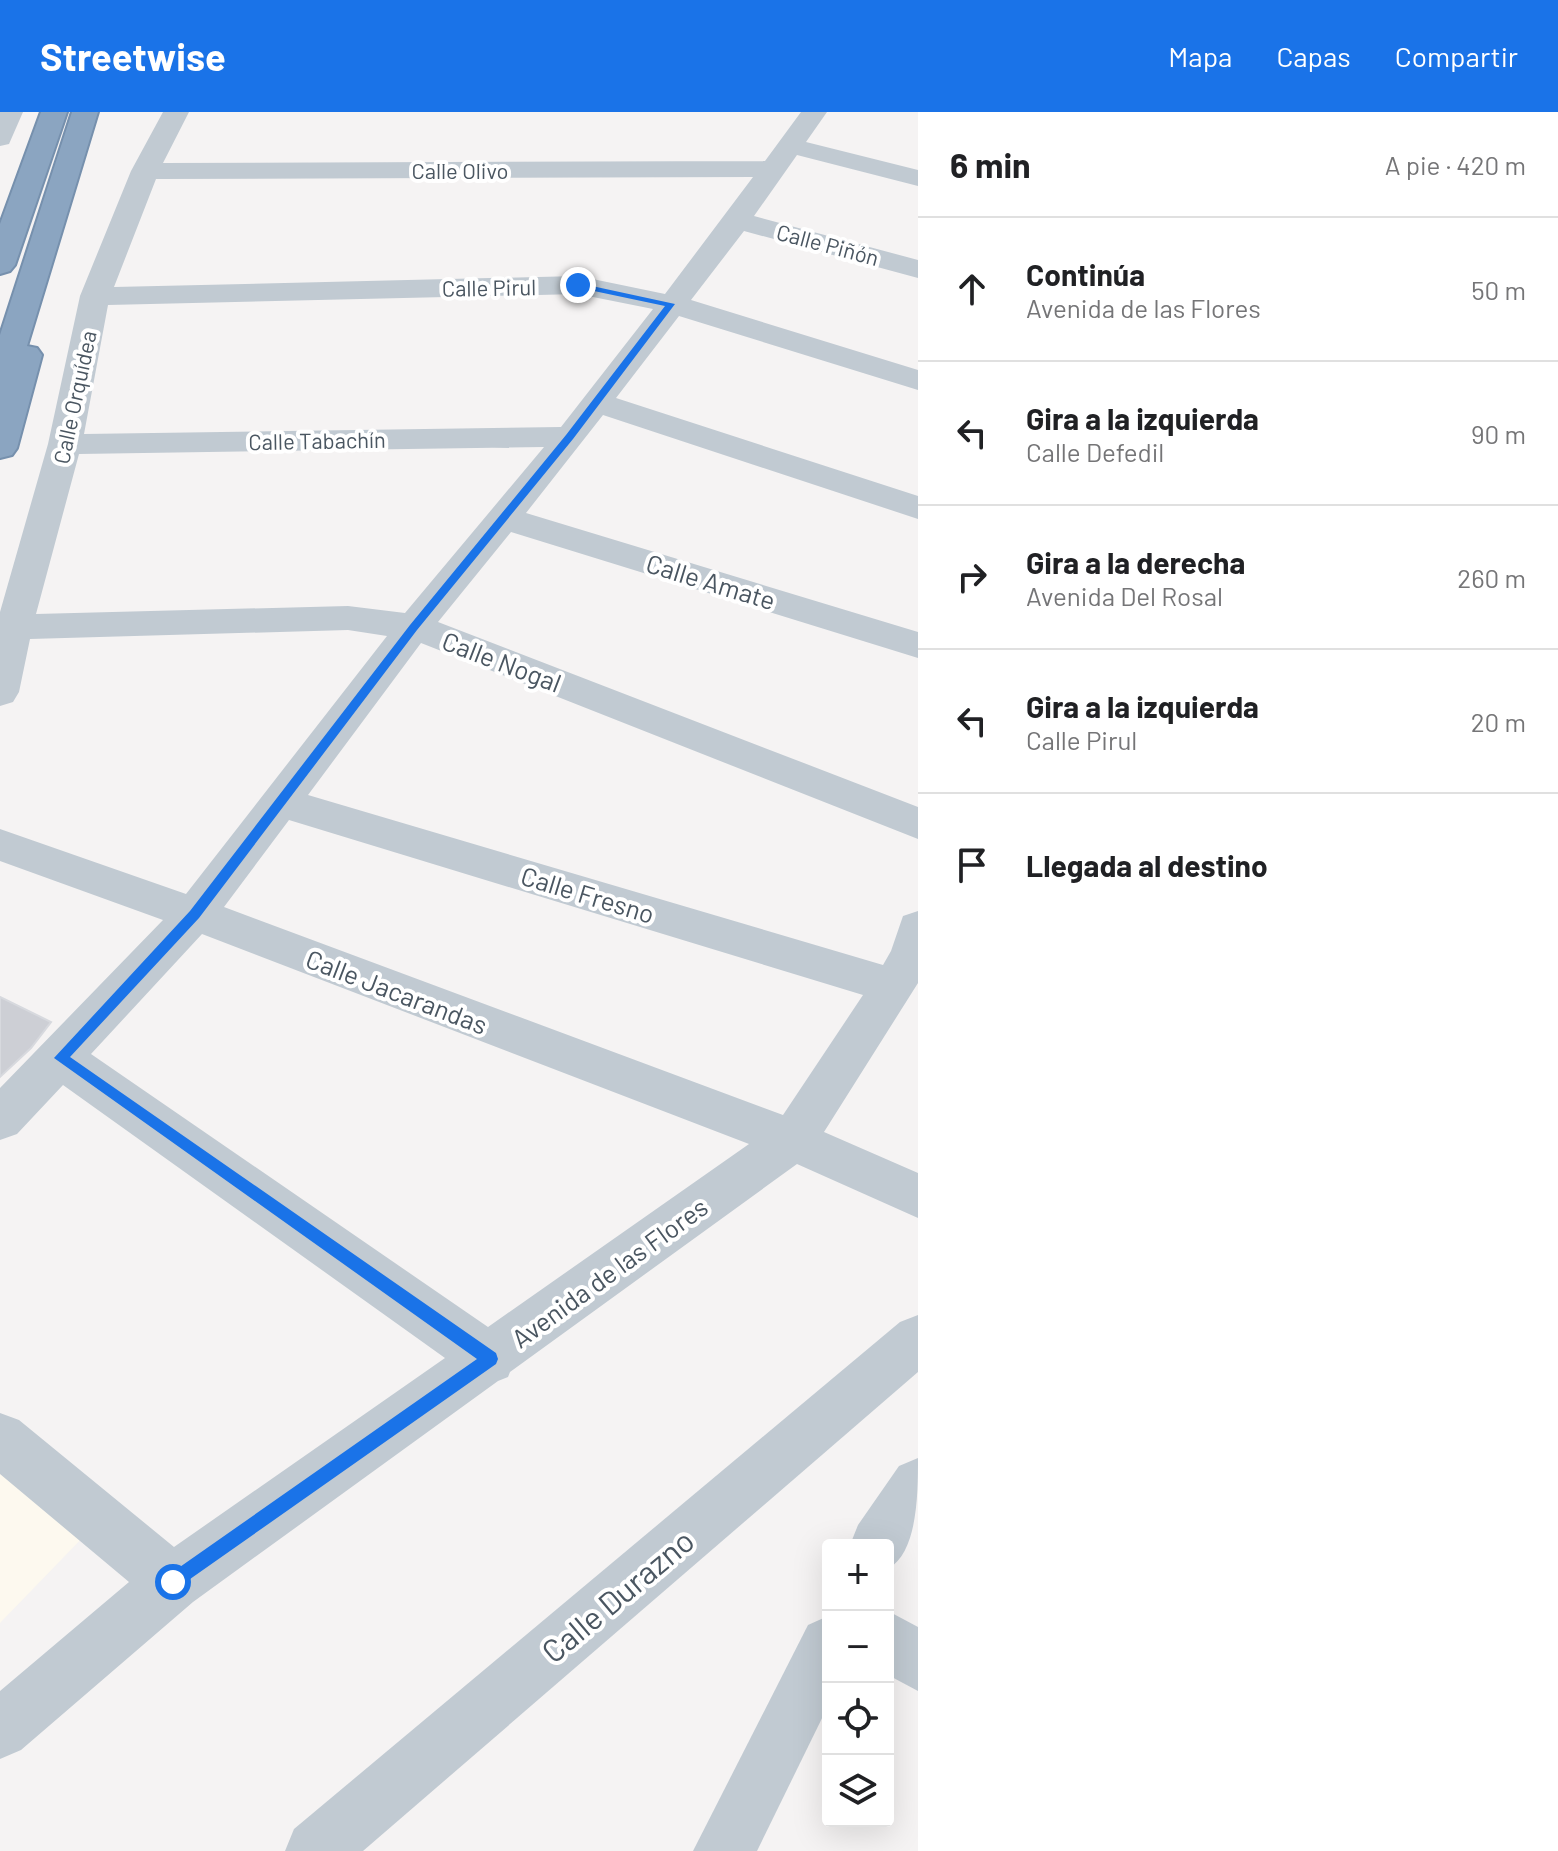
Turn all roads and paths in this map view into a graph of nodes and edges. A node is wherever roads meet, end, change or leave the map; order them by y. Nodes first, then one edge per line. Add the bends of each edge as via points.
1 (10, 112) edge
2 (54, 112) edge
3 (85, 112) edge
4 (176, 112) edge
5 (814, 112) edge
6 (0, 138) edge
7 (784, 158) junction
8 (145, 171) junction
9 (918, 178) edge
10 (737, 220) junction
11 (4, 242) edge
12 (42, 243) junction
13 (0, 265) edge
14 (918, 269) edge
15 (95, 296) junction
16 (671, 304) junction
17 (918, 380) edge
18 (0, 384) edge
19 (595, 402) junction
20 (570, 437) junction
21 (65, 444) junction
22 (0, 448) edge
23 (918, 508) edge
24 (504, 518) junction
25 (14, 627) junction
26 (414, 627) junction
27 (918, 645) edge
28 (0, 692) edge
29 (283, 803) junction
30 (918, 824) edge
31 (0, 845) edge
32 (195, 914) junction
33 (910, 956) edge
34 (61, 1058) junction
35 (0, 1120) edge
36 (793, 1140) junction
37 (918, 1196) edge
38 (918, 1339) edge
39 (490, 1359) junction
40 (0, 1439) edge
41 (918, 1485) edge
42 (882, 1537) edge
43 (173, 1582) junction
44 (894, 1644) edge
45 (822, 1657) edge
46 (918, 1662) edge
47 (0, 1729) edge
48 (316, 1851) edge
49 (724, 1851) edge

1 - 6 street
2 - 11 highway
3 - 12 highway
4 - 8 street, Calle Orquídea
5 - 7 street
7 - 8 street, Calle Olivo
7 - 9 street, Calle Olivo
7 - 10 street
8 - 15 street, Calle Orquídea
10 - 14 street, Calle Piñón
10 - 16 street
11 - 13 highway
12 - 18 highway
12 - 22 highway via 46,282
15 - 16 street, Calle Pirul via 578,285
15 - 21 street, Calle Orquídea
16 - 17 street, Calle Pirul
16 - 19 street
19 - 20 street
19 - 23 street
20 - 21 street, Calle Tabachín
20 - 24 street
21 - 25 street, Calle Orquídea
24 - 26 street
24 - 27 street, Calle Amate
25 - 26 street, Calle Nogal via 348,618
25 - 28 street, Calle Orquídea
26 - 29 street
26 - 30 street, Calle Nogal
29 - 32 street
29 - 33 street, Calle Fresno
31 - 32 street, Calle Jacarandas
32 - 34 street
32 - 36 street, Calle Jacarandas
33 - 36 street, Avenida de las Flores
34 - 35 street
34 - 39 street
36 - 37 street, Calle Jacarandas
36 - 39 street, Avenida de las Flores
38 - 48 street, Calle Durazno
39 - 43 street, Avenida de las Flores
40 - 43 street
41 - 42 street
43 - 47 street, Avenida de las Flores
44 - 46 street
45 - 49 street

